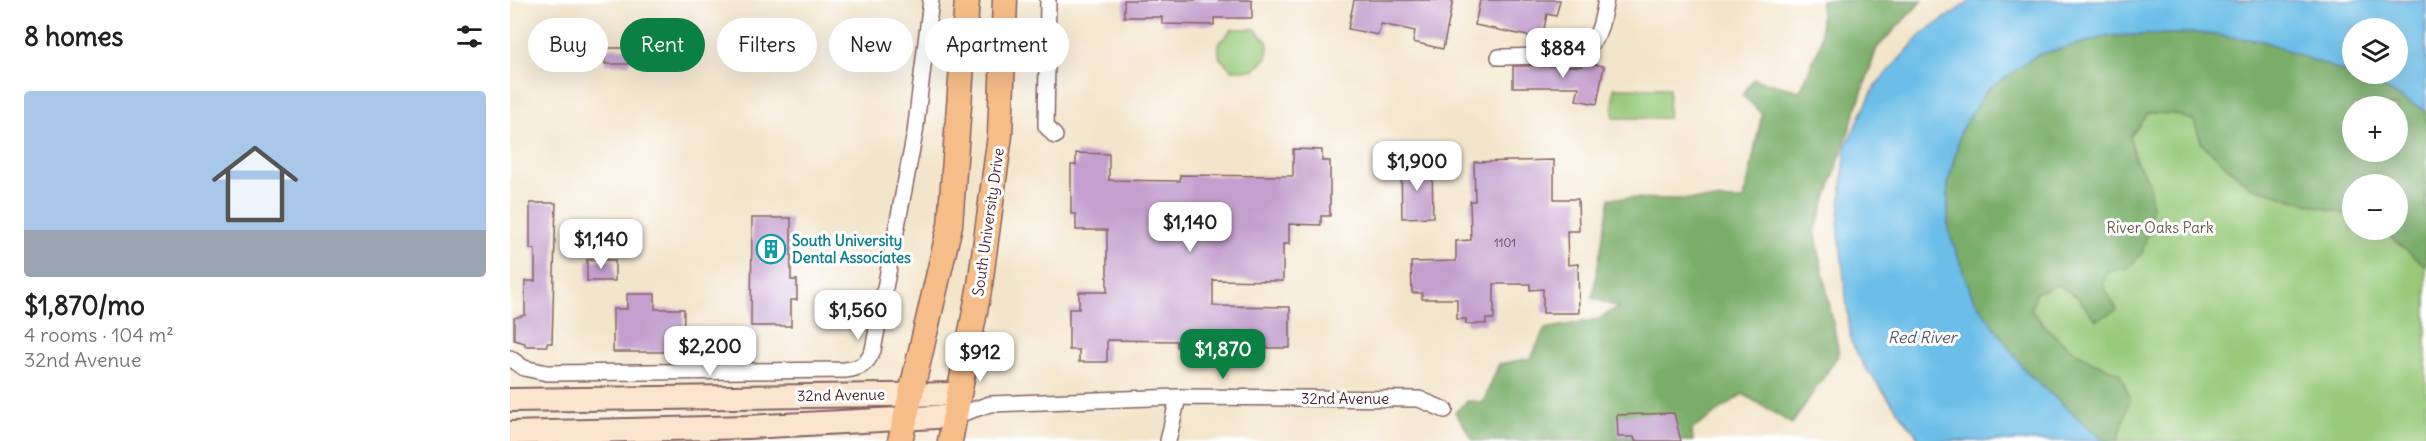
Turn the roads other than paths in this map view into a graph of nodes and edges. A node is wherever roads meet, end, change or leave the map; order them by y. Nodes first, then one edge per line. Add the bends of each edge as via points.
1 (931, 0) edge
2 (967, 0) edge
3 (1005, 0) edge
4 (1048, 0) edge
5 (1606, 0) edge
6 (1499, 57) dead end
7 (1055, 136) dead end
8 (510, 358) edge
9 (911, 394) junction
10 (1178, 397) junction
11 (510, 400) edge
12 (990, 404) junction
13 (957, 405) junction
14 (1445, 410) dead end
15 (902, 430) edge
16 (510, 433) edge
17 (950, 441) edge
18 (1168, 441) edge

1 - 8 street via 915,133 873,350 862,367 547,373 524,368
2 - 9 main road via 950,225
3 - 13 main road, South University Drive via 1000,135 980,285
4 - 7 street via 1046,126
5 - 6 street via 1593,42 1571,53
9 - 11 main road, 32nd Avenue
9 - 13 main road, 32nd Avenue
9 - 15 main road
10 - 12 street, 32nd Avenue
10 - 14 street, 32nd Avenue via 1419,399
10 - 18 street
12 - 13 street, 32nd Avenue
12 - 13 street, 32nd Avenue
13 - 15 main road, 32nd Avenue
13 - 17 main road, South University Drive
15 - 16 main road, 32nd Avenue via 736,427

